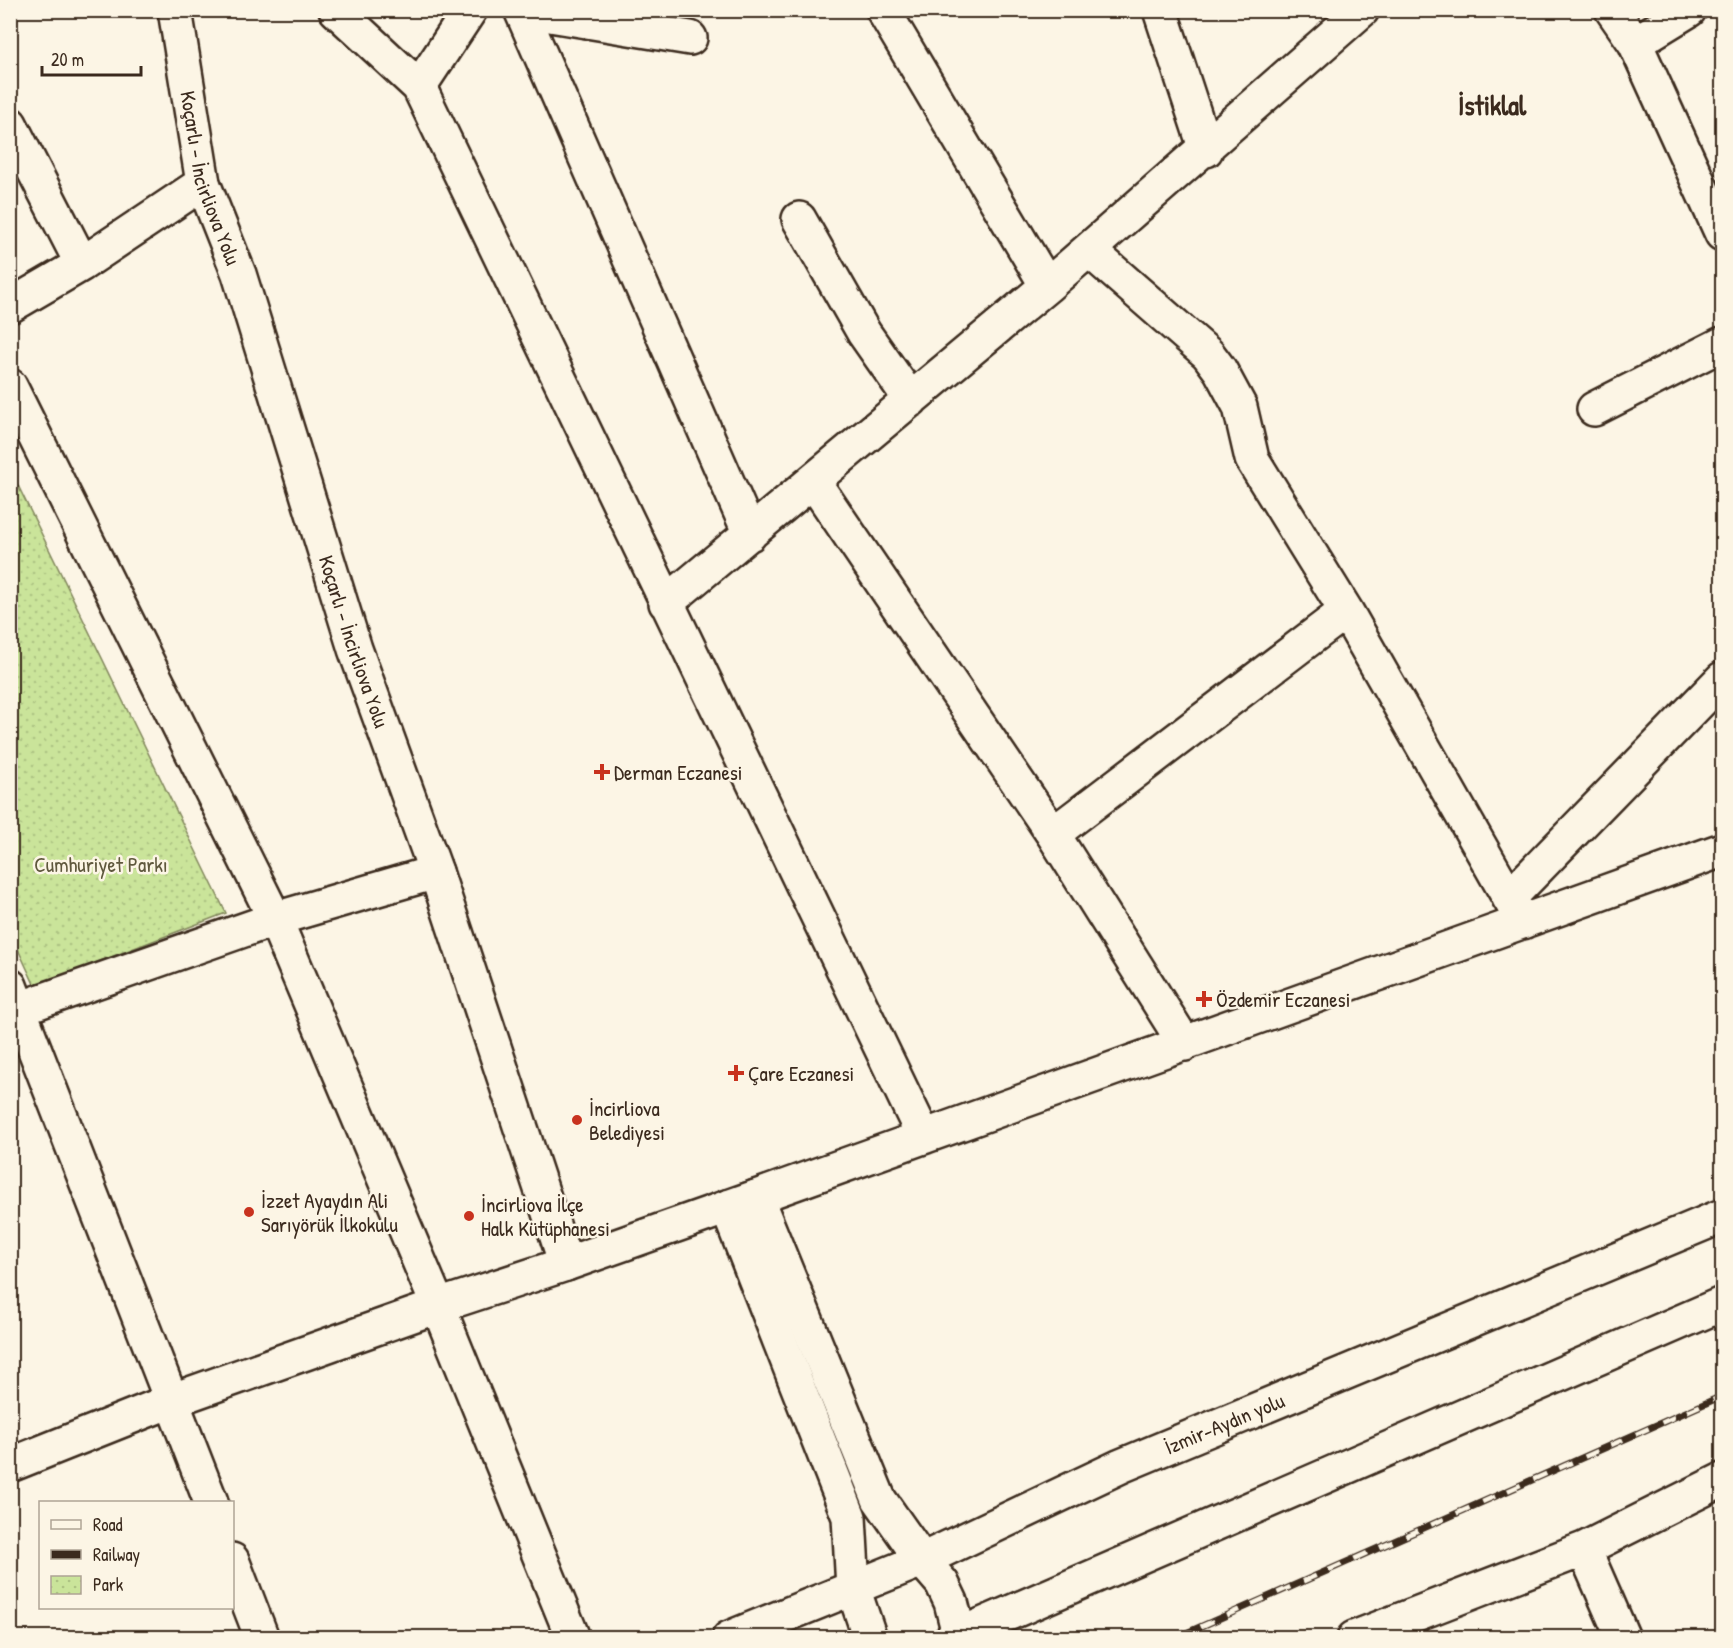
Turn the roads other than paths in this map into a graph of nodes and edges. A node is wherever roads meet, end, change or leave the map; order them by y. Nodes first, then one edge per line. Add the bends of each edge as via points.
1 (175, 10) edge
2 (336, 10) edge
3 (470, 10) edge
4 (883, 10) edge
5 (1160, 10) edge
6 (1362, 10) edge
7 (1612, 10) edge
8 (1689, 10) edge
9 (522, 12) edge
10 (690, 38) dead end
11 (1635, 43) junction
12 (419, 87) junction
13 (10, 124) edge
14 (1206, 150) junction
15 (203, 183) junction
16 (799, 219) dead end
17 (1722, 234) edge
18 (1089, 250) junction
19 (82, 264) junction
20 (1047, 286) junction
21 (10, 306) edge
22 (1722, 344) edge
23 (10, 386) edge
24 (911, 400) junction
25 (1594, 409) dead end
26 (813, 481) junction
27 (750, 534) junction
28 (666, 603) junction
29 (1346, 611) junction
30 (1722, 679) edge
31 (1053, 834) junction
32 (1722, 850) edge
33 (436, 872) junction
34 (1516, 910) junction
35 (275, 919) junction
36 (14, 1006) edge
37 (1185, 1044) junction
38 (924, 1137) junction
39 (742, 1202) junction
40 (1722, 1216) edge
41 (567, 1264) junction
42 (1722, 1304) edge
43 (438, 1306) junction
44 (173, 1400) junction
45 (10, 1465) edge
46 (1722, 1480) edge
47 (210, 1501) edge
48 (1584, 1549) junction
49 (922, 1560) junction
50 (234, 1565) edge
51 (853, 1588) junction
52 (957, 1636) edge
53 (262, 1638) edge
54 (573, 1638) edge
55 (729, 1638) edge
56 (870, 1638) edge
57 (1354, 1638) edge
58 (1623, 1638) edge

1 - 15 main road, Koçarlı - İncirliova Yolu
2 - 12 main road
3 - 12 main road
4 - 20 main road
5 - 14 main road
6 - 14 main road
7 - 11 main road
8 - 11 main road
9 - 10 main road
9 - 27 main road
11 - 17 main road
12 - 28 main road
13 - 19 main road
14 - 18 main road
15 - 19 main road
15 - 33 main road, Koçarlı - İncirliova Yolu via 239,274 355,649
16 - 24 main road via 858,324
18 - 20 main road
18 - 29 main road via 1208,354 1220,370 1240,407 1252,459
19 - 21 main road
20 - 24 main road
22 - 25 main road
23 - 35 main road
24 - 26 main road
26 - 27 main road
26 - 31 main road
27 - 28 main road
28 - 38 main road
29 - 31 main road
29 - 34 main road
30 - 34 main road
31 - 37 main road
32 - 34 main road
33 - 35 main road
33 - 41 main road, Koçarlı - İncirliova Yolu
34 - 37 main road
35 - 36 main road
35 - 43 main road
36 - 44 main road
37 - 38 main road
38 - 39 main road
39 - 41 main road
39 - 49 main road via 879,1499
39 - 51 main road via 849,1516
40 - 49 main road, İzmir-Aydın yolu via 1121,1466
41 - 43 main road
42 - 52 main road
43 - 44 main road
43 - 54 main road
44 - 45 main road
44 - 47 main road
46 - 48 main road
48 - 57 main road
48 - 58 main road
49 - 51 main road, İzmir-Aydın yolu
49 - 52 main road via 942,1583 951,1602
50 - 53 main road
51 - 55 main road, İzmir-Aydın yolu
51 - 56 main road

